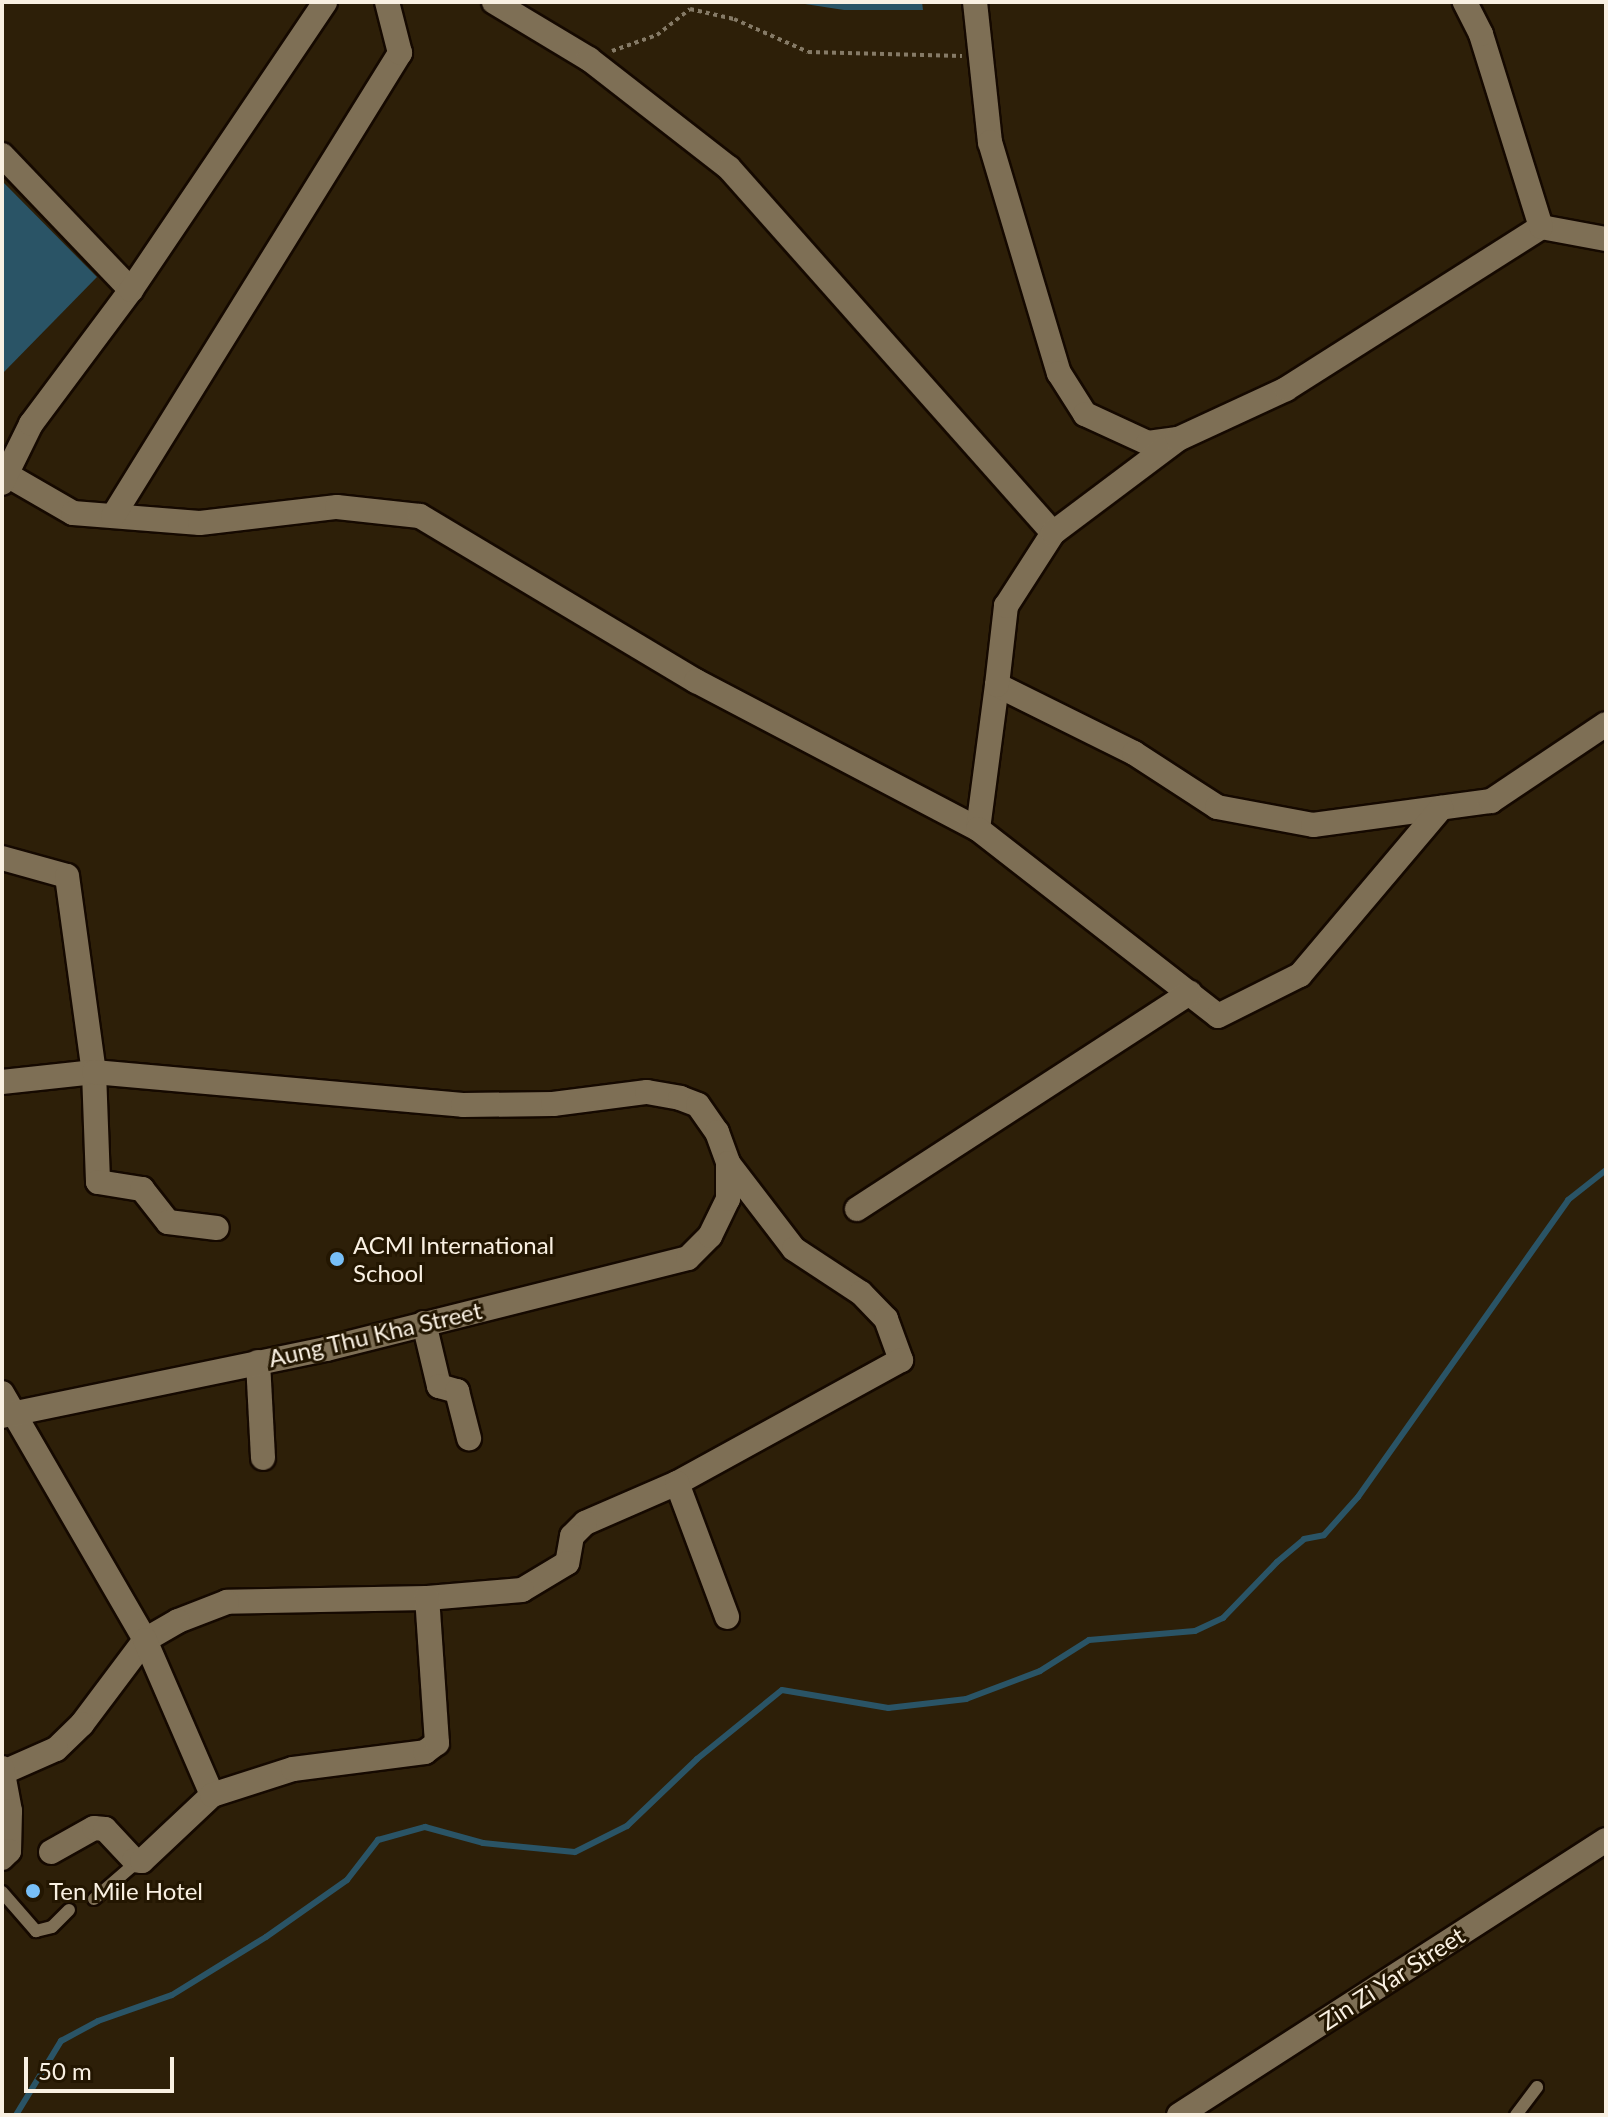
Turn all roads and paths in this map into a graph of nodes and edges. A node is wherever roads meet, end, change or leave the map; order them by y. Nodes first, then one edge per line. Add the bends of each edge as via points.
1 (325, 2) edge
2 (387, 2) edge
3 (494, 2) edge
4 (975, 2) edge
5 (1465, 2) edge
6 (981, 56) junction
7 (589, 59) junction
8 (2, 155) edge
9 (1541, 227) junction
10 (1606, 239) edge
11 (131, 290) junction
12 (1178, 439) junction
13 (11, 446) edge
14 (4, 477) edge
15 (113, 516) junction
16 (1053, 533) junction
17 (997, 685) junction
18 (1606, 724) edge
19 (1441, 808) junction
20 (978, 829) junction
21 (2, 858) edge
22 (1190, 993) junction
23 (94, 1072) junction
24 (2, 1082) edge
25 (728, 1163) junction
26 (857, 1209) dead end
27 (217, 1228) dead end
28 (424, 1323) junction
29 (258, 1362) junction
30 (4, 1407) edge
31 (469, 1438) dead end
32 (263, 1458) dead end
33 (677, 1483) junction
34 (427, 1598) junction
35 (727, 1617) dead end
36 (145, 1640) junction
37 (3, 1770) edge
38 (212, 1795) junction
39 (1606, 1840) edge
40 (51, 1852) dead end
41 (2, 1858) edge
42 (138, 1861) junction
43 (2, 1892) edge
44 (94, 1899) dead end
45 (69, 1910) dead end
46 (1537, 2087) dead end
47 (1179, 2115) edge
48 (1516, 2115) edge

1 - 11 street
2 - 15 street via 400,53
3 - 7 street
4 - 6 street
5 - 9 street via 1481,34
6 - 7 path via 875,58 808,52 734,19 690,9 657,35
6 - 12 street via 990,142 1070,395 1085,414 1148,443
7 - 16 street via 680,127 755,195
8 - 11 street
9 - 10 street
9 - 12 street via 1286,389
11 - 13 street
12 - 16 street
13 - 14 street
14 - 15 street via 73,513
15 - 20 street via 200,523 337,507 420,516 682,673
16 - 17 street via 1006,606
17 - 19 street via 1134,753 1217,807 1313,825
17 - 20 street
18 - 19 street via 1491,801
19 - 22 street via 1300,975 1218,1016
20 - 22 street
21 - 23 street via 67,876
22 - 26 street
23 - 24 street
23 - 25 street via 463,1105 553,1104 647,1092 698,1105 717,1132
23 - 27 street via 98,1182 142,1189 168,1222
25 - 28 street, Aung Thu Kha Street via 728,1199 710,1236 688,1258
25 - 33 street via 794,1249 861,1293 886,1319 901,1360
28 - 29 street, Aung Thu Kha Street
28 - 31 street via 439,1386 457,1391
29 - 30 street, Aung Thu Kha Street
29 - 32 street
30 - 36 street
33 - 34 street via 585,1523 572,1536 567,1563 545,1581 522,1590
33 - 35 street
34 - 36 street via 227,1602
34 - 38 street via 437,1743 425,1752 293,1769
36 - 37 street via 82,1724 56,1749
36 - 38 street
37 - 41 street via 10,1811 9,1851
38 - 42 street
39 - 47 street, Zin Zi Yar Street
40 - 42 street via 94,1828 105,1829
42 - 44 lane
43 - 45 lane via 36,1931 52,1927
46 - 48 lane

